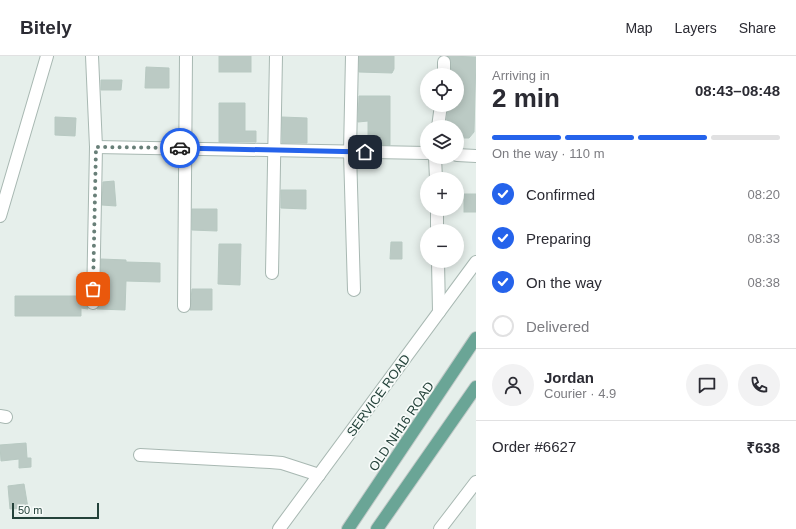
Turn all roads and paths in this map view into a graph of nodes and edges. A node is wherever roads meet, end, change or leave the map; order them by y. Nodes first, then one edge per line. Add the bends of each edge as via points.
1 (47, 56) edge
2 (92, 56) edge
3 (186, 56) edge
4 (276, 56) edge
5 (352, 56) edge
6 (444, 62) dead end
7 (444, 68) edge
8 (96, 147) junction
9 (186, 148) junction
10 (274, 150) junction
11 (350, 152) junction
12 (420, 153) edge
13 (464, 155) edge
14 (476, 156) edge
15 (0, 216) edge
16 (476, 262) edge
17 (438, 268) edge
18 (272, 273) dead end
19 (354, 290) dead end
20 (93, 303) dead end
21 (184, 306) dead end
22 (439, 312) junction
23 (476, 338) edge
24 (476, 387) edge
25 (140, 455) dead end
26 (319, 475) junction
27 (476, 482) edge
28 (279, 529) edge
29 (348, 529) edge
30 (377, 529) edge
31 (440, 529) edge

1 - 15 street
2 - 8 street
3 - 9 street
4 - 10 street
5 - 11 street
6 - 7 street
8 - 9 street
8 - 20 street
9 - 10 street
9 - 21 street
10 - 11 street
10 - 18 street
11 - 12 street
11 - 19 street
13 - 14 street
16 - 22 street, SERVICE ROAD
17 - 22 street
22 - 26 street, SERVICE ROAD
23 - 29 main road, OLD NH16 ROAD
24 - 30 main road
25 - 26 street via 282,463
26 - 28 street, SERVICE ROAD
27 - 31 street

